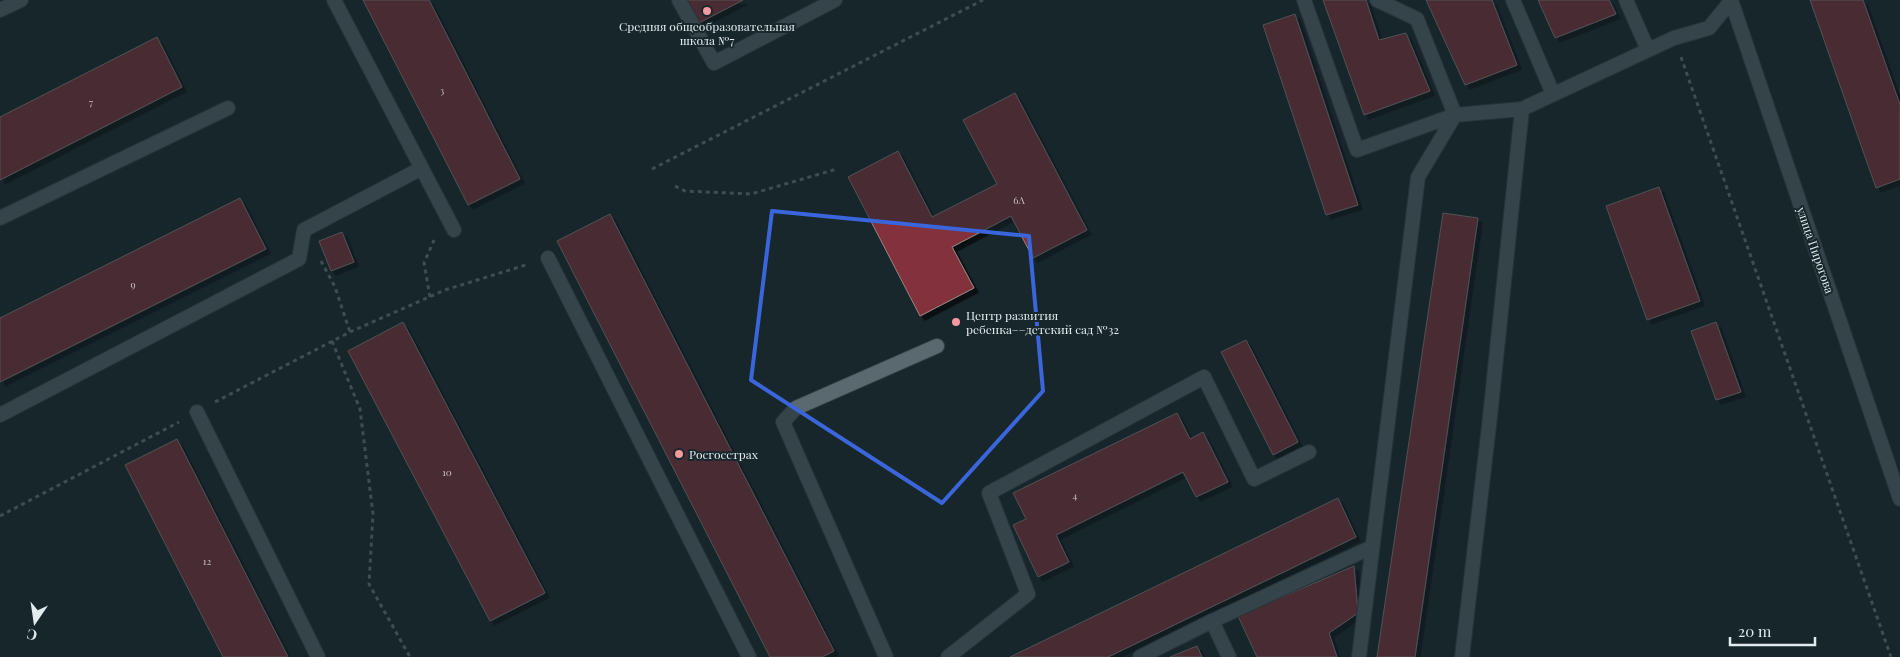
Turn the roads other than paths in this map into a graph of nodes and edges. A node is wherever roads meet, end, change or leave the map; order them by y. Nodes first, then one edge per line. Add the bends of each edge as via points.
1 (21, 0) edge
2 (334, 0) edge
3 (679, 0) edge
4 (835, 0) edge
5 (1304, 0) edge
6 (1377, 0) edge
7 (1513, 0) edge
8 (1626, 0) edge
9 (1731, 0) edge
10 (0, 10) edge
11 (1648, 50) junction
12 (1553, 94) junction
13 (228, 108) dead end
14 (1522, 109) junction
15 (1455, 115) junction
16 (422, 168) junction
17 (0, 218) edge
18 (454, 230) dead end
19 (548, 258) road end
20 (937, 346) dead end
21 (197, 412) road end
22 (0, 415) edge
23 (1309, 452) dead end
24 (1900, 499) edge
25 (1372, 547) junction
26 (1212, 621) junction
27 (318, 657) edge
28 (749, 657) edge
29 (886, 657) edge
30 (948, 657) edge
31 (1140, 657) edge
32 (1229, 657) edge
33 (1359, 657) edge
34 (1462, 657) edge

1 - 10 street
2 - 16 street
3 - 4 street via 714,63
5 - 15 street via 1357,150
6 - 15 street via 1417,19
7 - 12 street
8 - 11 street
9 - 11 street via 1709,28
9 - 24 street, улица Пирогова
11 - 12 street
12 - 14 street
13 - 17 street
14 - 15 street
14 - 34 street via 1492,407
15 - 25 street via 1418,177
16 - 18 street
16 - 22 street via 304,230 299,259
19 - 28 street
20 - 29 street via 796,408 783,422
21 - 27 street
23 - 30 street via 1254,479 1204,377 989,494 1028,594
25 - 26 street
25 - 33 street
26 - 31 street
26 - 32 street

